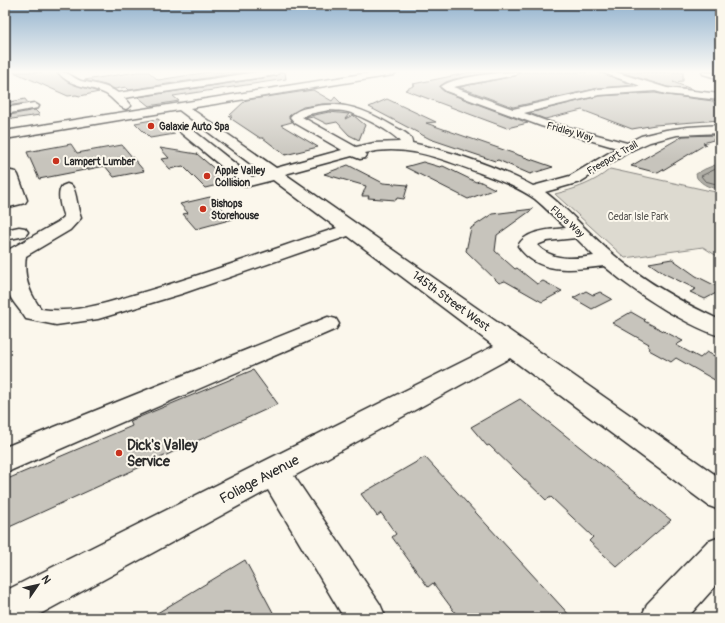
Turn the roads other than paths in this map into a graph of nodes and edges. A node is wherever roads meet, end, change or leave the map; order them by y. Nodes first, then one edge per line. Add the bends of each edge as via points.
1 (122, 101) edge
2 (218, 101) edge
3 (483, 101) edge
4 (560, 101) edge
5 (34, 106) dead end
6 (182, 107) junction
7 (5, 111) edge
8 (513, 112) junction
9 (136, 114) junction
10 (720, 129) edge
11 (185, 130) dead end
12 (5, 136) edge
13 (403, 146) junction
14 (628, 147) junction
15 (355, 151) junction
16 (272, 172) junction
17 (5, 176) edge
18 (67, 189) dead end
19 (530, 191) junction
20 (5, 203) edge
21 (351, 229) junction
22 (580, 232) junction
23 (608, 260) junction
24 (328, 324) dead end
25 (720, 329) edge
26 (513, 346) junction
27 (5, 460) edge
28 (274, 471) junction
29 (720, 496) edge
30 (720, 554) edge
31 (5, 612) edge
32 (366, 618) edge
33 (661, 618) edge

1 - 9 street
2 - 6 street
3 - 8 street, Fridley Way
4 - 8 street
5 - 7 street
6 - 9 street
6 - 16 street, 145th Street West
8 - 14 street, Fridley Way via 557,128
9 - 12 street
10 - 14 street, Freeport Trail via 668,133
11 - 16 street, Flora Way via 249,182
13 - 15 street, Flora Way via 374,147
13 - 15 street via 406,140 399,134 351,108 324,108 305,112 296,117
13 - 19 street, Flora Way via 440,153 494,173
14 - 19 street, Freeport Trail via 576,179
15 - 16 street, Flora Way
16 - 21 street, 145th Street West
17 - 20 street via 11,175 19,200
18 - 21 street via 73,218 64,226 17,253 14,269 22,298 34,314 56,318 90,314 174,290
19 - 22 street, Flora Way via 540,196
21 - 26 street, 145th Street West
22 - 23 street, Flora Way
22 - 23 street, Flora Way via 535,238 527,246 537,257 559,264
23 - 25 street, Flora Way via 655,295
24 - 27 street
26 - 28 street, Foliage Avenue
26 - 29 street, 145th Street West
28 - 31 street, Foliage Avenue
28 - 32 street
30 - 33 street

